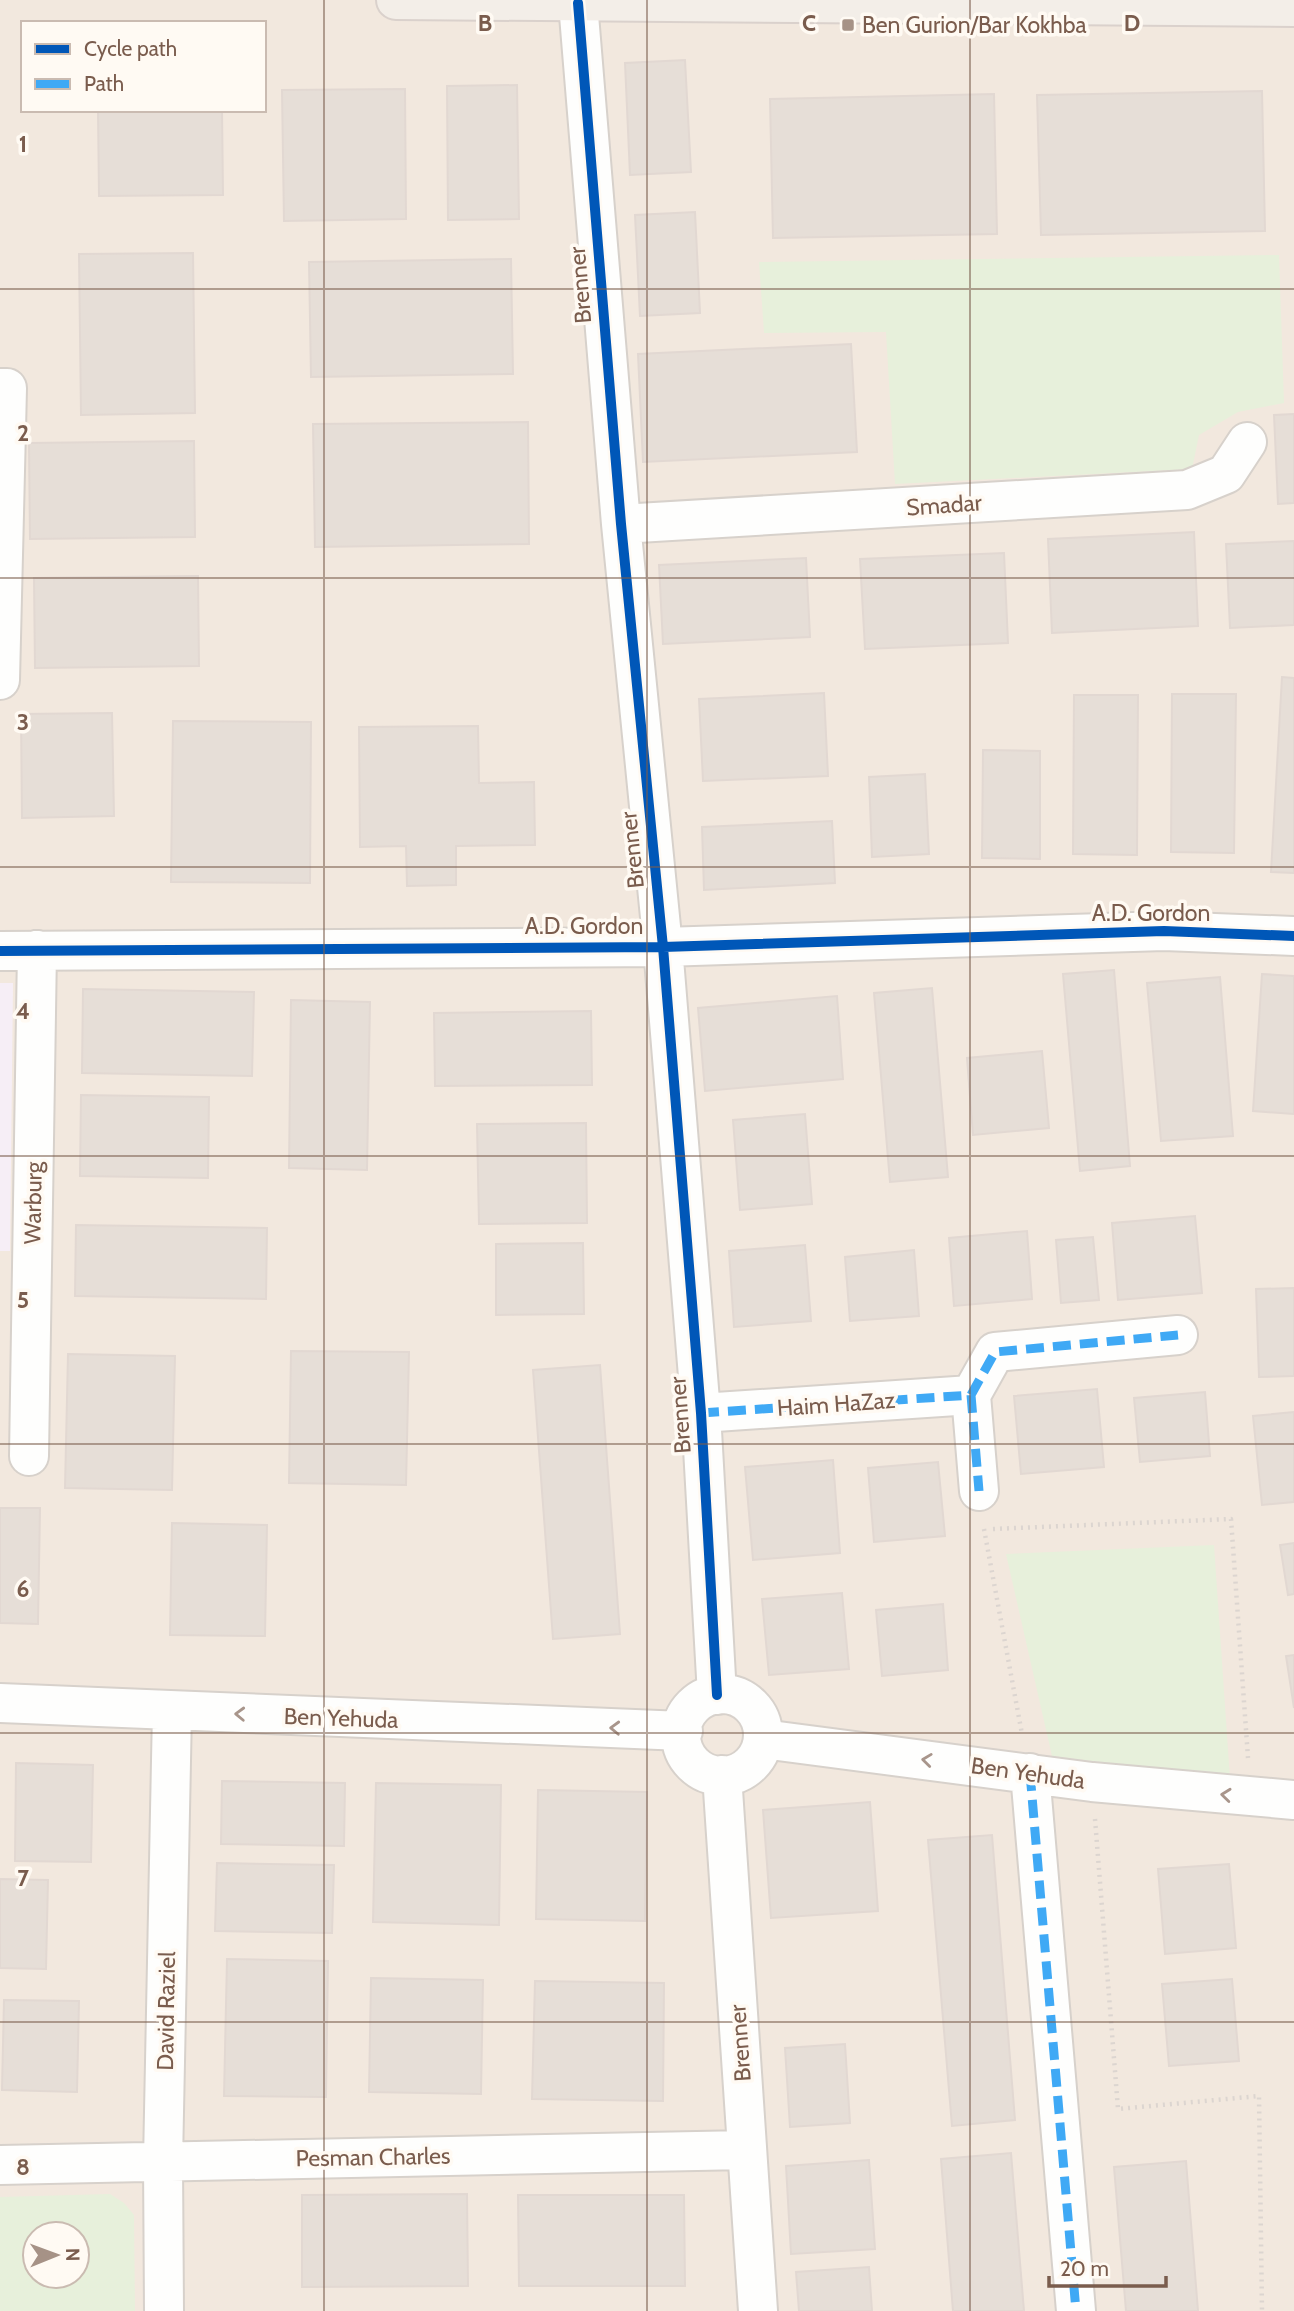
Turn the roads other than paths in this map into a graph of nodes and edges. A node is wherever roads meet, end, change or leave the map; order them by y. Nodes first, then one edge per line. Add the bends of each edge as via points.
1 (396, 0) edge
2 (527, 1) edge
3 (578, 3) junction
4 (1294, 7) edge
5 (4, 388) edge
6 (1247, 442) dead end
7 (621, 524) junction
8 (0, 680) edge
9 (1294, 936) edge
10 (663, 947) junction
11 (19, 950) edge
12 (1178, 1335) dead end
13 (971, 1395) junction
14 (701, 1413) junction
15 (29, 1456) dead end
16 (979, 1491) dead end
17 (717, 1695) junction
18 (0, 1703) edge
19 (172, 1711) junction
20 (683, 1731) junction
21 (763, 1739) junction
22 (1030, 1773) junction
23 (722, 1775) junction
24 (1294, 1800) edge
25 (747, 2150) junction
26 (163, 2162) junction
27 (0, 2165) edge
28 (164, 2311) edge
29 (758, 2311) edge
30 (1076, 2311) edge

1 - 2 main road
2 - 3 main road
3 - 4 main road
3 - 7 street, Brenner
5 - 8 street
6 - 7 street, Smadar via 1226,474 1187,489
7 - 10 street, Brenner
9 - 10 street, A.D. Gordon via 1164,931
10 - 11 street, A.D. Gordon
10 - 14 street, Brenner
11 - 15 street, Warburg
12 - 13 street via 995,1352
13 - 14 street, Haim HaZaz
13 - 16 street
14 - 17 street, Brenner
17 - 20 street via 689,1711
17 - 21 street via 736,1696 748,1703 762,1725
18 - 19 street, Ben Yehuda
20 -> 19 street, Ben Yehuda
19 - 26 street, David Raziel
20 - 23 street via 684,1750 692,1761 702,1770
22 -> 21 street, Ben Yehuda
21 - 23 street via 752,1763
24 -> 22 street, Ben Yehuda
22 - 30 street
23 - 25 street, Brenner
25 - 26 street, Pesman Charles
25 - 29 street, Brenner
26 - 27 street, Pesman Charles
26 - 28 street, David Raziel

